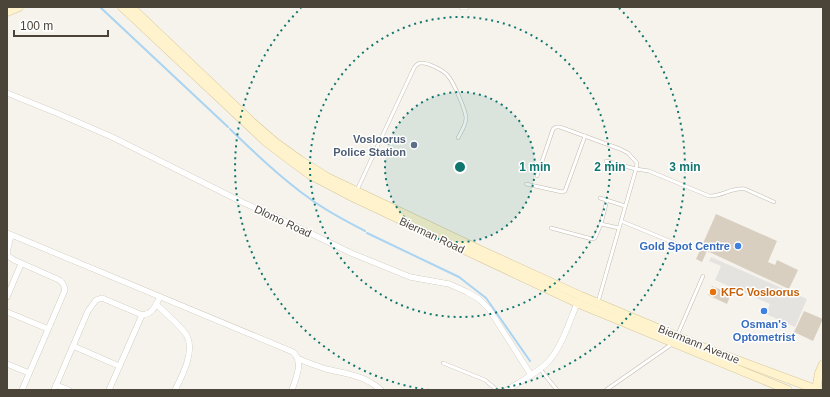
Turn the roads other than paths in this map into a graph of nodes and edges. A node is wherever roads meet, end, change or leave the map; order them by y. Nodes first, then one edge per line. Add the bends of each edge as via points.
1 (19, 7) edge
2 (122, 7) edge
3 (131, 7) edge
4 (462, 7) edge
5 (466, 7) edge
6 (7, 12) edge
7 (7, 93) edge
8 (585, 136) junction
9 (458, 138) dead end
10 (606, 161) dead end
11 (636, 169) junction
12 (537, 176) dead end
13 (526, 184) dead end
14 (356, 191) junction
15 (600, 198) dead end
16 (608, 200) junction
17 (774, 202) dead end
18 (625, 206) junction
19 (621, 221) junction
20 (601, 224) junction
21 (551, 228) dead end
22 (619, 228) junction
23 (9, 234) edge
24 (684, 247) dead end
25 (7, 252) edge
26 (21, 264) junction
27 (702, 276) dead end
28 (7, 297) edge
29 (160, 297) junction
30 (579, 299) junction
31 (598, 302) junction
32 (156, 304) junction
33 (7, 312) edge
34 (142, 315) junction
35 (48, 329) junction
36 (675, 339) junction
37 (73, 346) junction
38 (299, 359) junction
39 (443, 363) dead end
40 (7, 364) edge
41 (823, 364) edge
42 (119, 366) junction
43 (540, 369) junction
44 (29, 373) junction
45 (819, 373) junction
46 (531, 375) junction
47 (55, 388) edge
48 (804, 388) edge
49 (22, 390) edge
50 (69, 390) edge
51 (109, 390) edge
52 (175, 390) edge
53 (292, 390) edge
54 (381, 390) edge
55 (497, 390) edge
56 (507, 390) edge
57 (557, 390) edge
58 (606, 390) edge
59 (788, 390) edge
60 (816, 390) edge

1 - 6 main road
2 - 30 main road, Bierman Road via 266,142 310,175 354,198
3 - 14 main road, Bierman Road via 275,142 320,173
4 - 5 street
7 - 46 street, Dlomo Road via 112,137 358,256 410,277 449,284 472,295 489,309
8 - 11 lane via 628,153 636,163
8 - 12 lane via 560,126 553,129
8 - 13 lane via 565,191
9 - 14 lane via 465,125 466,116 452,80 442,70 422,62 417,64
10 - 11 lane
11 - 17 lane via 650,171 709,196 740,188
11 - 18 lane
14 - 30 main road, Bierman Road
15 - 16 lane
16 - 18 lane
16 - 20 lane
18 - 19 lane
19 - 22 lane
19 - 24 lane
20 - 21 lane via 597,235 592,239
20 - 22 lane
22 - 31 lane
23 - 25 street
23 - 29 street
25 - 26 street
26 - 28 street
26 - 35 street via 63,284 65,290
27 - 36 lane
29 - 32 street
29 - 38 street via 288,349
30 - 31 main road, Biermann Avenue
30 - 36 main road, Bierman Road
30 - 43 street via 557,348
31 - 36 main road, Biermann Avenue
32 - 34 street via 150,313
32 - 52 street via 186,335 189,343 185,370
33 - 35 street
34 - 37 street via 102,298 98,299 88,311
34 - 42 street
35 - 44 street
36 - 48 main road, Biermann Avenue via 705,348
36 - 58 lane
36 - 59 main road, Bierman Road
37 - 42 street
37 - 47 street
38 - 53 street
38 - 54 street via 356,375
39 - 55 lane via 485,380
40 - 44 street
41 - 45 main road
42 - 51 street
43 - 46 street
43 - 57 lane
44 - 49 street
45 - 48 main road
45 - 60 main road
46 - 56 street
47 - 50 street
48 - 60 main road, Biermann Avenue

